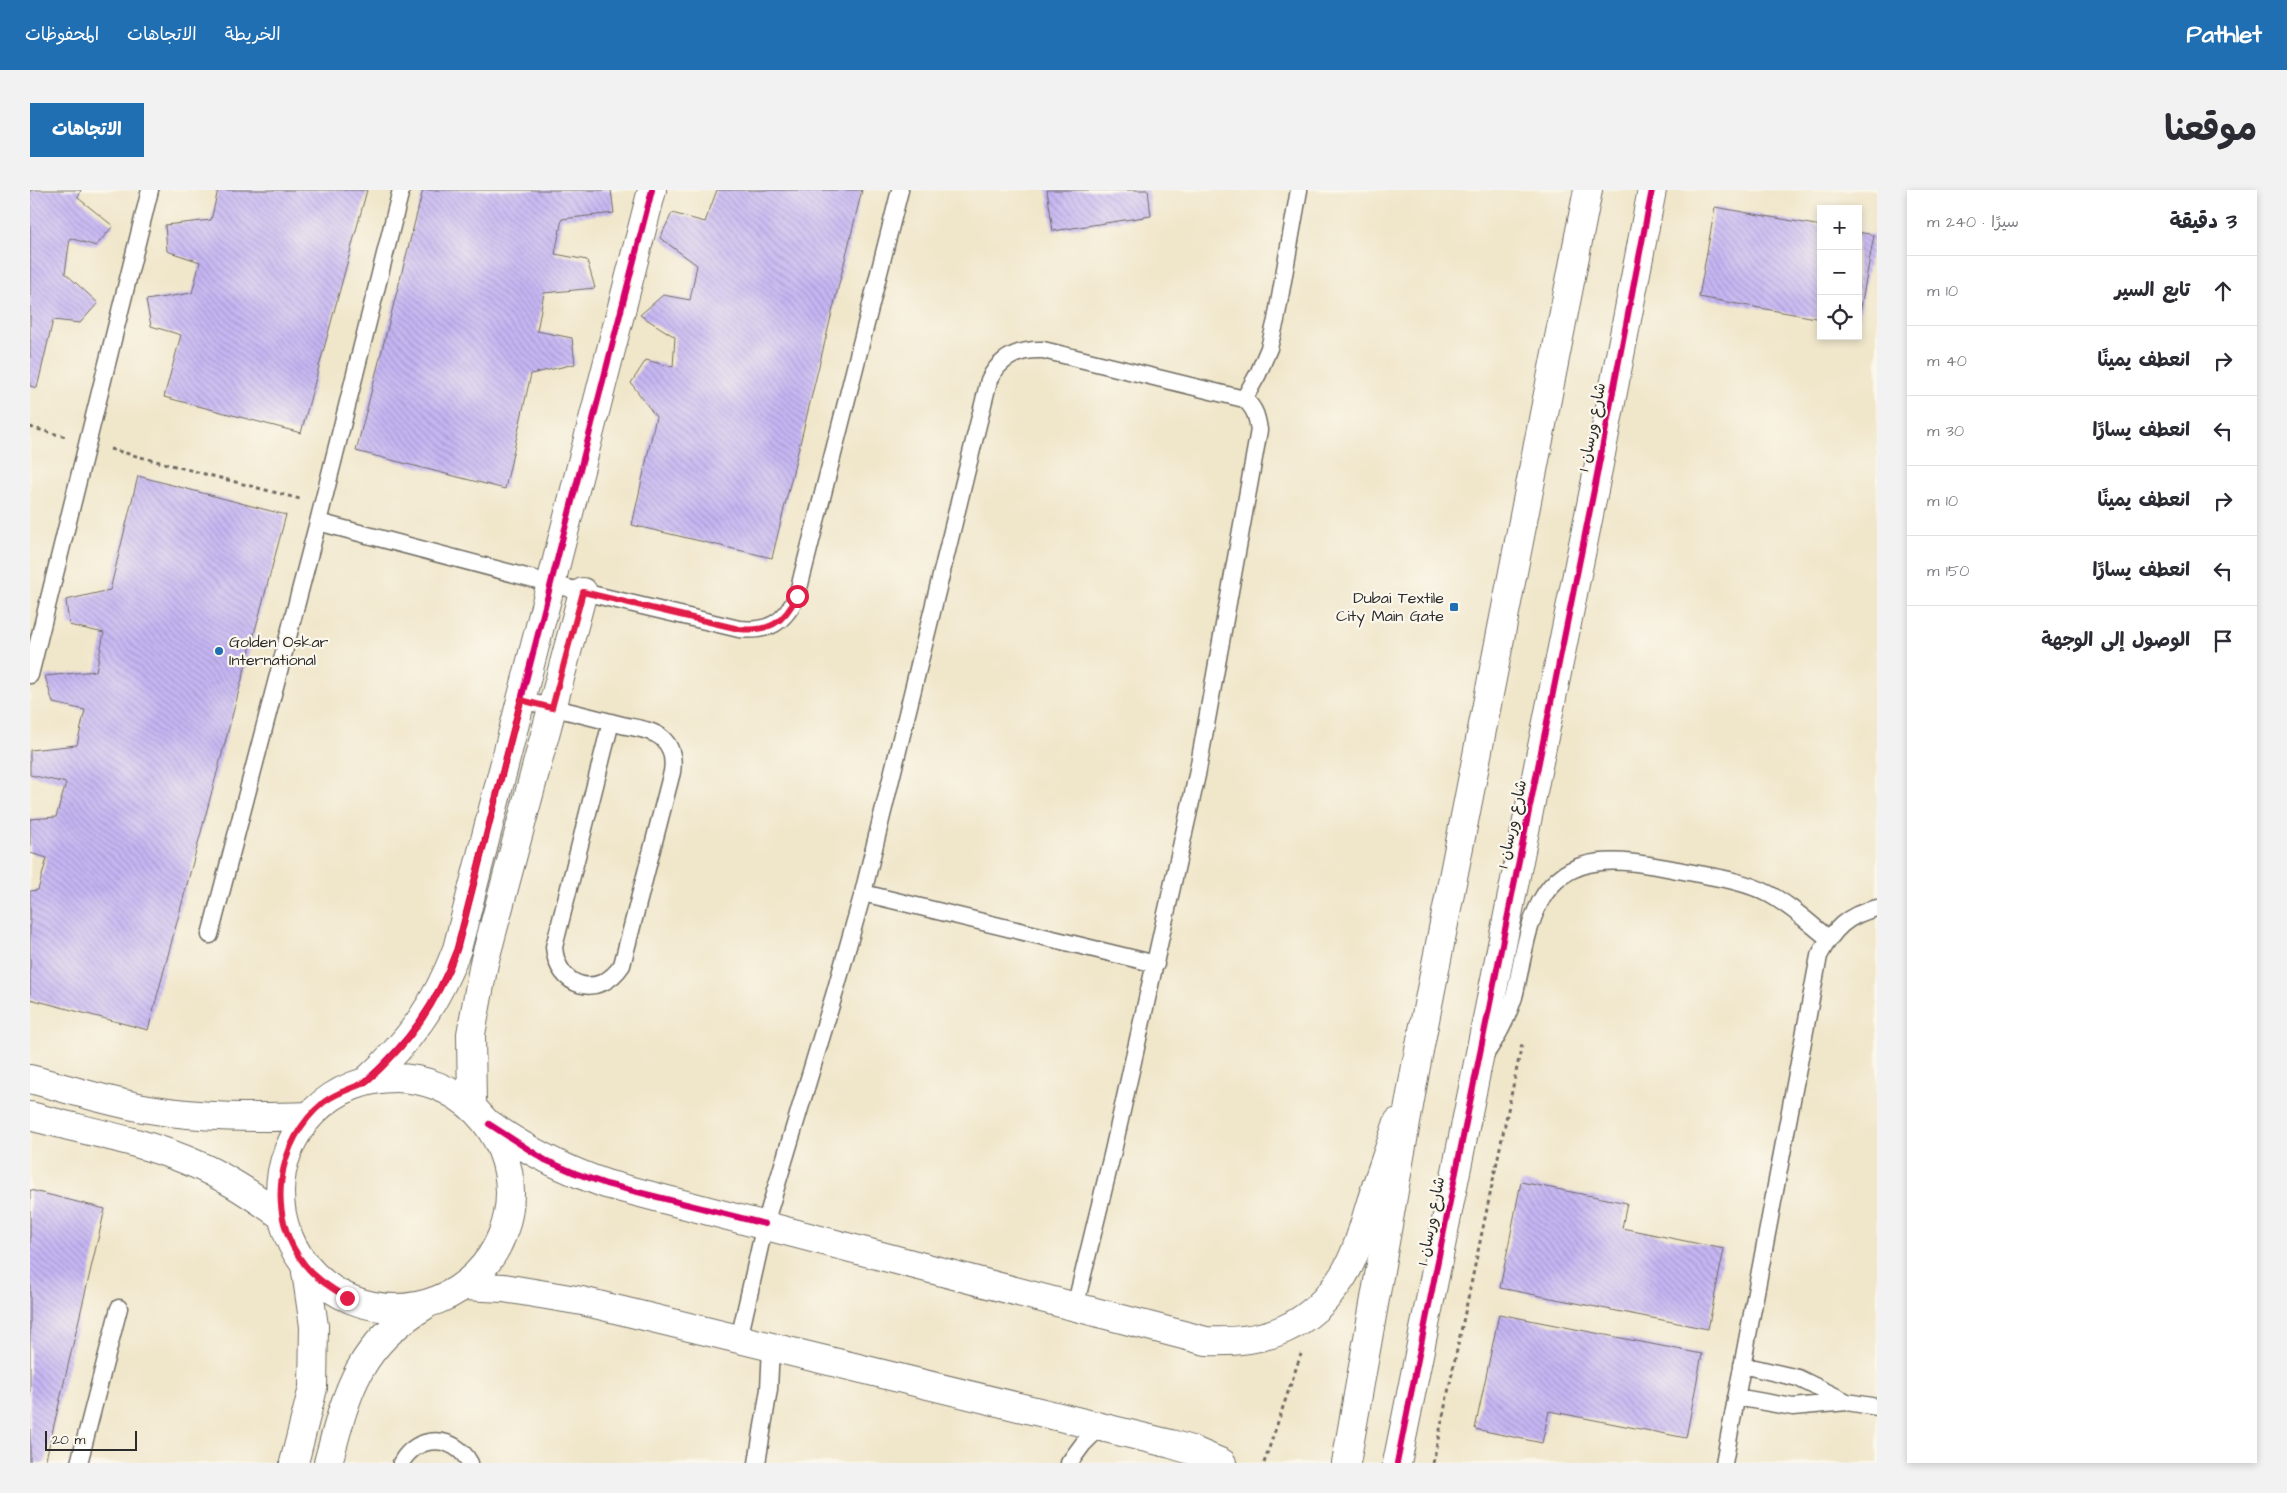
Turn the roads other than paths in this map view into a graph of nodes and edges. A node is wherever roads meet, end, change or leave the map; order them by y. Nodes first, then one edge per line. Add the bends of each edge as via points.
1 (150, 190) edge
2 (401, 190) edge
3 (652, 190) edge
4 (900, 190) edge
5 (1299, 190) edge
6 (1588, 190) edge
7 (1652, 190) edge
8 (1244, 399) junction
9 (318, 522) junction
10 (551, 584) junction
11 (583, 592) junction
12 (30, 675) edge
13 (521, 700) junction
14 (552, 708) junction
15 (610, 722) junction
16 (863, 893) junction
17 (1877, 908) edge
18 (210, 935) dead end
19 (1828, 938) junction
20 (1156, 964) junction
21 (1416, 1066) junction
22 (1475, 1071) junction
23 (30, 1079) edge
24 (365, 1082) junction
25 (148, 1109) junction
26 (480, 1115) junction
27 (30, 1116) edge
28 (308, 1116) junction
29 (142, 1146) junction
30 (282, 1216) junction
31 (764, 1224) junction
32 (305, 1265) junction
33 (465, 1286) junction
34 (426, 1304) junction
35 (1075, 1307) junction
36 (119, 1308) dead end
37 (739, 1339) junction
38 (771, 1347) junction
39 (1742, 1365) junction
40 (1736, 1398) junction
41 (1847, 1402) junction
42 (1877, 1407) edge
43 (1100, 1427) junction
44 (79, 1463) edge
45 (294, 1463) edge
46 (328, 1463) edge
47 (401, 1463) edge
48 (470, 1463) edge
49 (757, 1463) edge
50 (1068, 1463) edge
51 (1222, 1463) edge
52 (1346, 1463) edge
53 (1396, 1463) edge
54 (1724, 1463) edge

1 - 12 lane
2 - 9 lane
3 - 10 street
4 - 11 lane via 797,596 790,610 768,627 739,629
5 - 8 lane via 1269,348
6 - 21 street
7 - 22 street, شارع ورسان 1
8 - 16 lane via 1043,350 1016,352 995,369 989,380
8 - 20 lane via 1252,405 1259,430 1197,775
9 - 10 lane
9 - 18 lane
10 - 11 lane
10 - 13 street
11 - 14 street
13 - 14 lane
13 - 24 street via 457,949 446,980 411,1035
14 - 15 lane
14 - 26 street via 476,998 471,1034
15 - 15 lane via 654,733 662,738 674,762 622,965 608,981 586,986 566,977 559,968 554,947
16 - 20 lane
16 - 31 lane
17 - 19 lane via 1861,911 1841,924
19 - 22 lane via 1770,894 1748,885 1629,862 1607,860 1587,864 1568,872 1552,885 1540,902 1513,999 1503,1024
19 - 39 lane via 1819,956
20 - 35 lane
21 - 35 street via 1344,1275 1328,1297 1308,1315 1285,1329 1233,1343 1206,1341
21 - 52 street
22 - 53 street, شارع ورسان 1
23 - 25 street
24 - 26 street via 394,1078 422,1080 449,1090
24 - 28 street via 338,1093
25 - 28 street via 228,1118
25 - 29 street
26 - 31 street via 545,1160 575,1173 606,1184
26 - 33 street via 504,1150 511,1180 510,1210 502,1239 486,1265
27 - 29 street
28 - 30 street via 293,1138 283,1163
29 - 30 street via 219,1175
30 - 32 street via 290,1242
31 - 35 street
31 - 37 lane
32 - 34 street via 324,1284 347,1298 372,1306 400,1308
32 - 45 street via 314,1326 313,1388
33 - 34 street
33 - 37 street via 582,1300
34 - 46 street via 386,1332 361,1365 343,1407
36 - 44 lane
37 - 38 street
38 - 43 street
38 - 49 lane via 769,1389
39 - 40 lane
39 - 41 lane via 1798,1378
40 - 41 lane via 1793,1407
40 - 54 lane
41 - 42 lane
43 - 50 lane
43 - 51 street via 1194,1451
47 - 48 lane via 414,1446 426,1441 439,1441 462,1451

